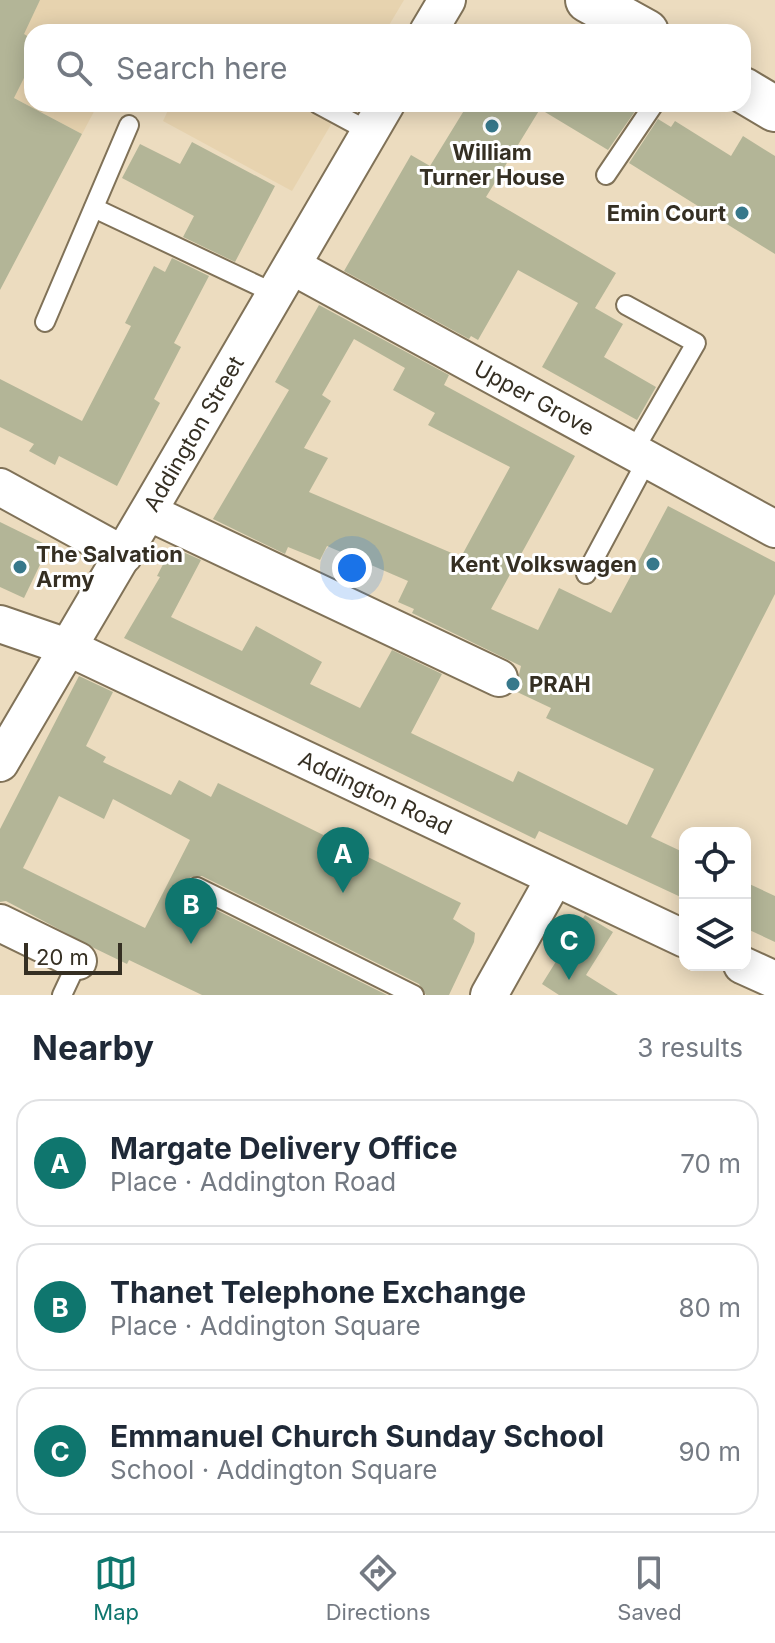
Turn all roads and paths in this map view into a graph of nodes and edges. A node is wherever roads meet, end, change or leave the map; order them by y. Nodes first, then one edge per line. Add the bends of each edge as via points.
1 (447, 0) edge
2 (588, 0) edge
3 (433, 24) edge
4 (632, 24) edge
5 (751, 95) edge
6 (775, 109) edge
7 (352, 112) edge
8 (649, 112) edge
9 (378, 118) edge
10 (129, 125) dead end
11 (606, 175) dead end
12 (94, 208) junction
13 (284, 280) junction
14 (626, 305) dead end
15 (45, 322) dead end
16 (640, 456) junction
17 (0, 487) edge
18 (150, 513) junction
19 (775, 529) edge
20 (124, 555) junction
21 (586, 574) dead end
22 (0, 624) edge
23 (67, 647) junction
24 (499, 678) dead end
25 (2, 756) edge
26 (554, 879) junction
27 (197, 887) dead end
28 (0, 923) edge
29 (679, 936) edge
30 (78, 961) joint
31 (751, 969) edge
32 (775, 980) edge
33 (62, 995) edge
34 (414, 995) edge
35 (489, 995) edge

1 - 3 street
2 - 4 street
5 - 6 street
7 - 9 lane
8 - 11 lane
9 - 13 street, Addington Street
10 - 12 lane
12 - 13 lane
12 - 15 lane
13 - 16 street, Upper Grove
13 - 18 street, Addington Street
14 - 16 lane via 696,343
16 - 19 street, Upper Grove
16 - 21 lane
17 - 20 street
18 - 20 street, Addington Street
18 - 24 street
20 - 23 street, Addington Street
22 - 23 street, Addington Road
23 - 25 street, Addington Street
23 - 26 street, Addington Road
26 - 29 street, Addington Road
26 - 35 street
27 - 34 lane
28 - 30 street
30 - 33 lane
31 - 32 street

